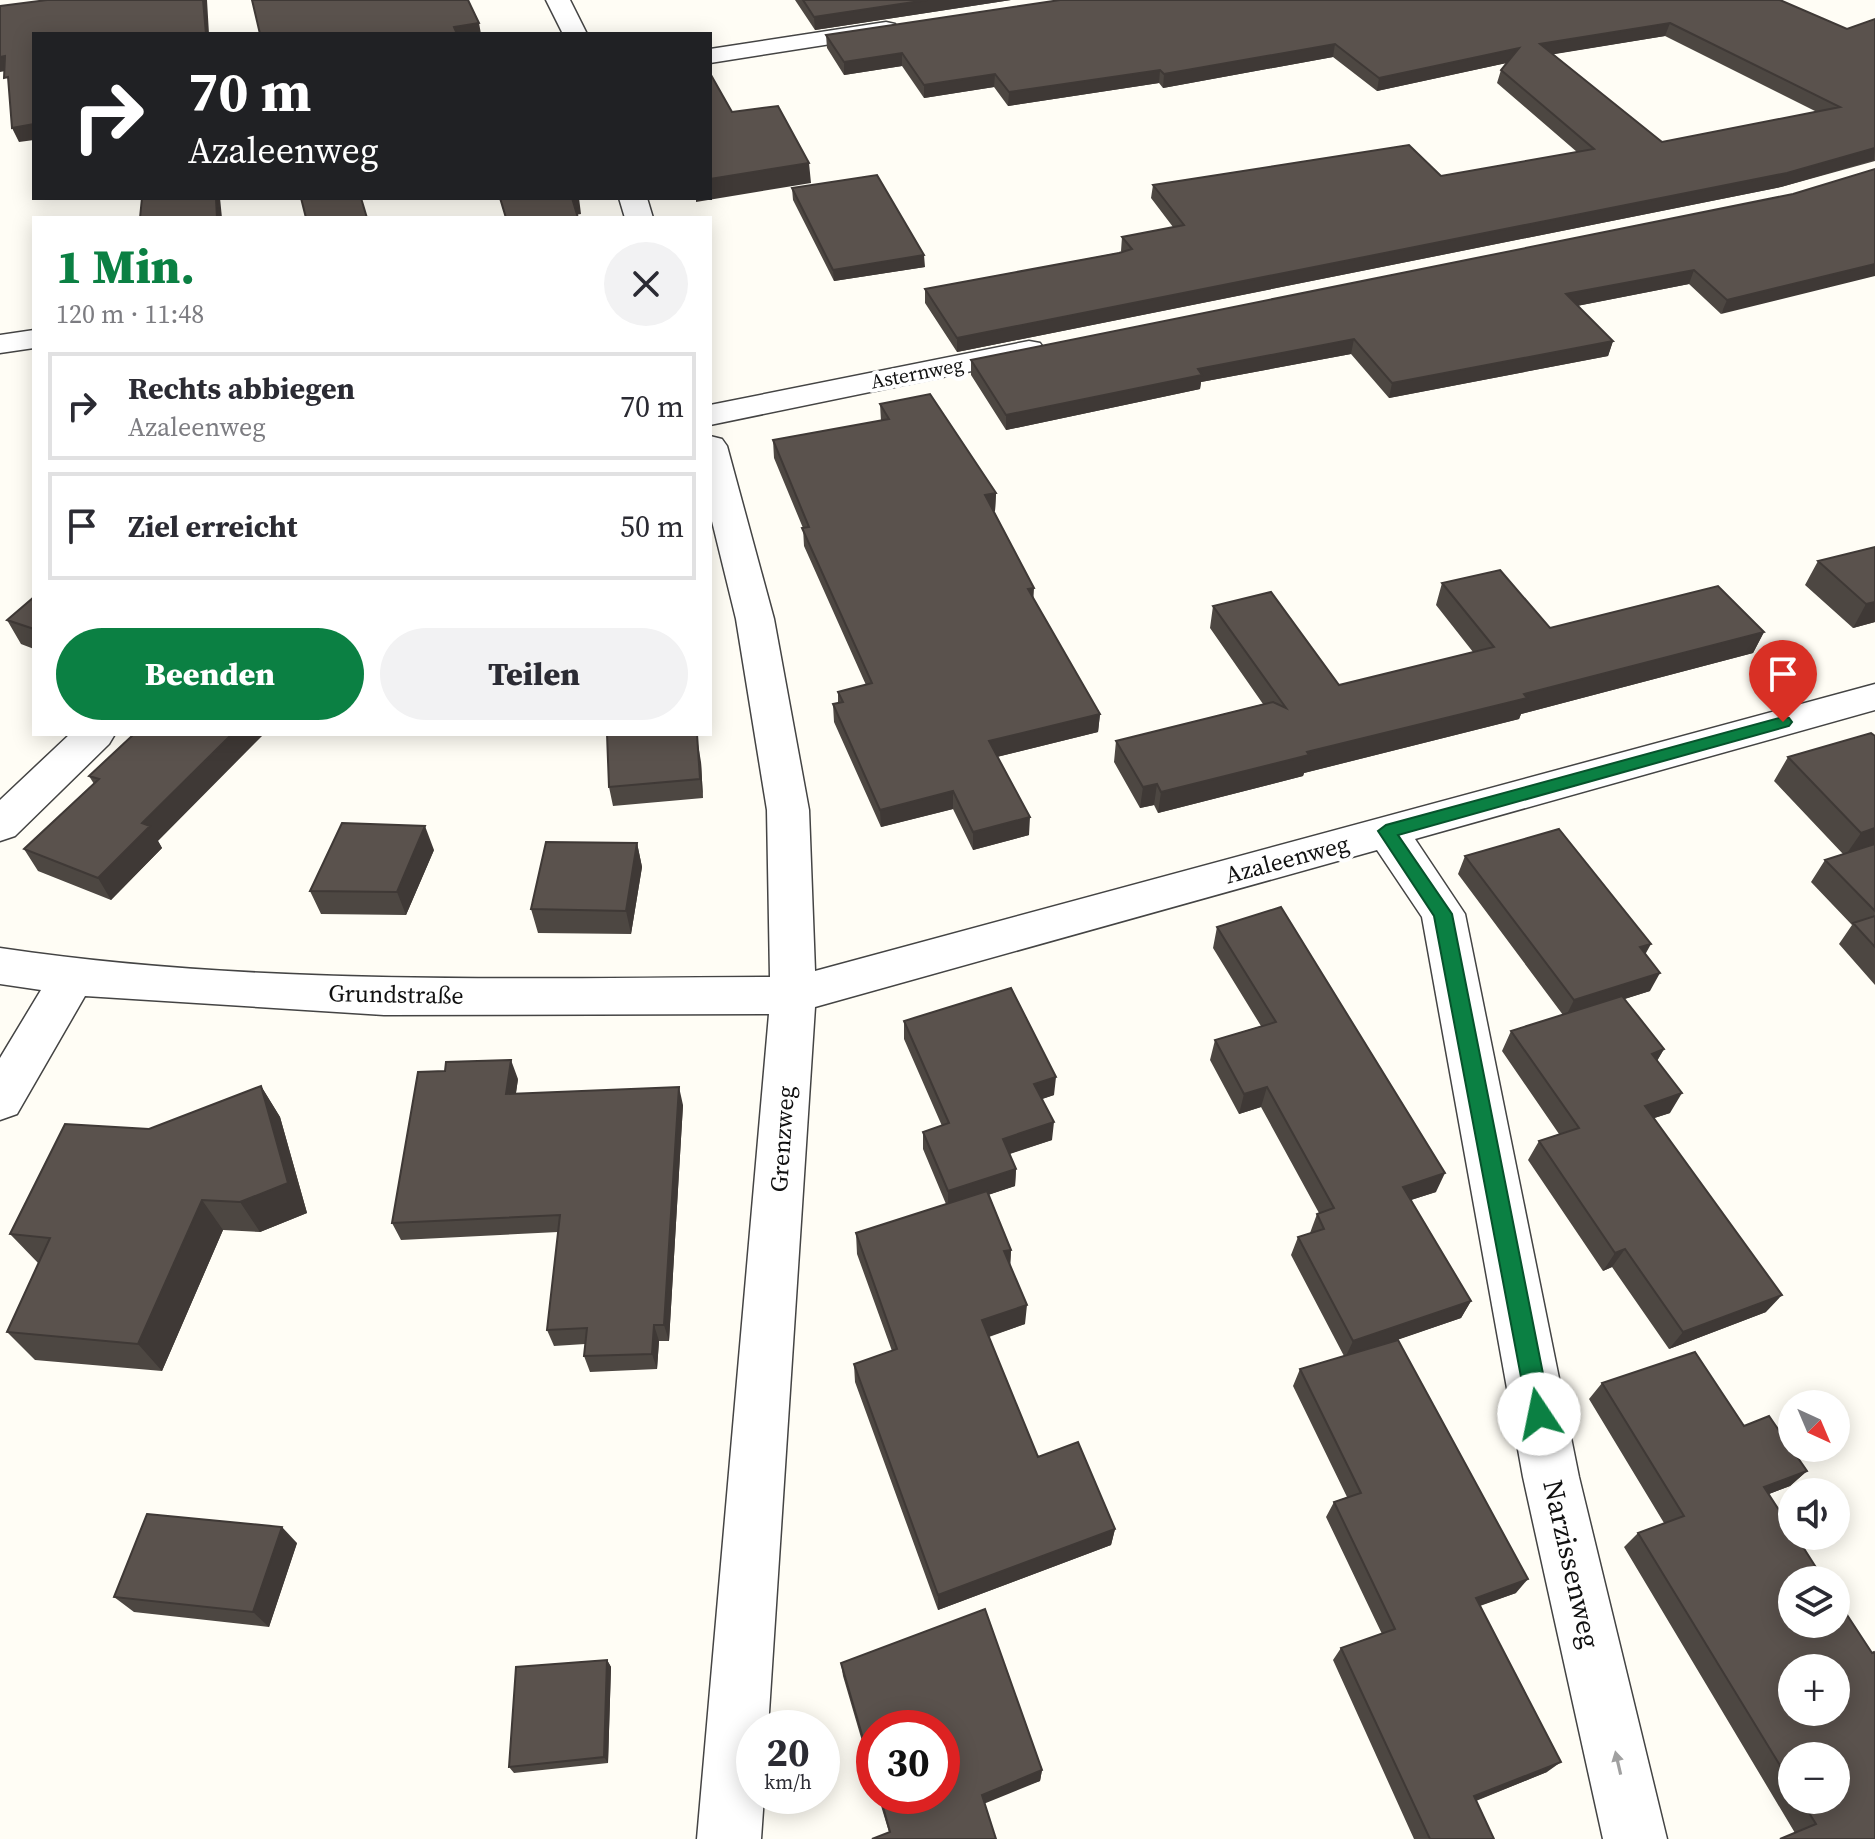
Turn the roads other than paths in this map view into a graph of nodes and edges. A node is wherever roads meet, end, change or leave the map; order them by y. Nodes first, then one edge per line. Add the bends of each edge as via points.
1 (558, 0) edge
2 (909, 26) edge
3 (574, 32) edge
4 (712, 56) edge
5 (32, 339) edge
6 (0, 344) edge
7 (1053, 345) edge
8 (712, 415) edge
9 (712, 454) edge
10 (1875, 697) edge
11 (93, 736) edge
12 (0, 825) edge
13 (1386, 831) junction
14 (0, 966) edge
15 (73, 977) junction
16 (793, 995) junction
17 (0, 1100) edge
18 (729, 1839) edge
19 (1635, 1839) edge

1 - 3 street
2 - 4 street
5 - 6 street
7 - 8 street, Asternweg
9 - 16 street, Grenzweg via 755,619 788,810
10 - 13 street, Azaleenweg
11 - 12 street
13 - 16 street, Azaleenweg
19 -> 13 street, Narzissenweg via 1551,1477 1443,914
14 - 15 street, Grundstraße
15 - 16 street, Grundstraße via 384,997
15 - 17 street
16 - 18 street, Grenzweg

